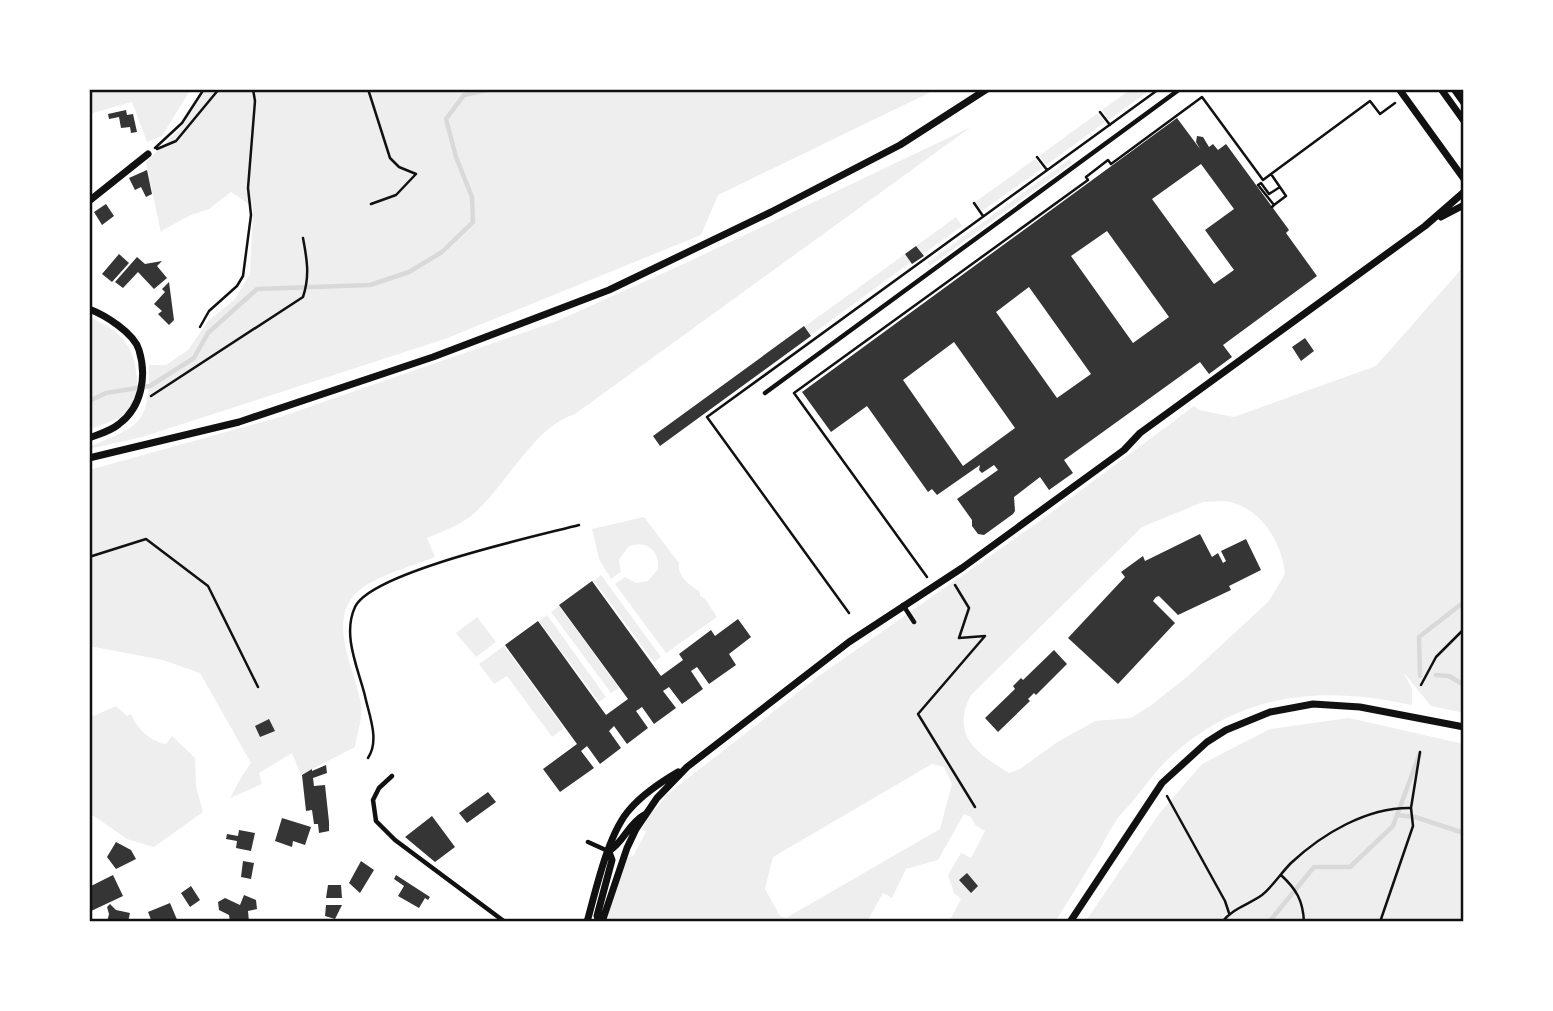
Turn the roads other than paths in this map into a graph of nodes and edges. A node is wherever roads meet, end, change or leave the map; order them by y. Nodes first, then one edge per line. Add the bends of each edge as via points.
1 (987, 89) edge
2 (1180, 89) edge
3 (1399, 89) edge
4 (1441, 89) edge
5 (1454, 89) edge
6 (1464, 103) edge
7 (1464, 121) edge
8 (148, 154) road end
9 (1464, 179) edge
10 (1464, 192) edge
11 (89, 201) edge
12 (1464, 205) edge
13 (1425, 226) junction
14 (89, 309) edge
15 (765, 393) dead end
16 (89, 438) edge
17 (89, 458) edge
18 (902, 605) junction
19 (914, 622) dead end
20 (1464, 727) edge
21 (687, 767) junction
22 (392, 776) dead end
23 (647, 813) junction
24 (588, 842) dead end
25 (609, 851) junction
26 (505, 922) edge
27 (587, 922) edge
28 (600, 922) edge
29 (1070, 922) edge

1 - 17 street via 900,145 609,290 433,357 239,422
2 - 15 lane
3 - 9 street
4 - 7 street
5 - 6 street
8 - 11 street
10 - 13 street
12 - 13 street
13 - 18 street via 962,568
14 - 16 street via 103,314 139,348 142,376 141,397 134,408 119,425
18 - 19 lane
18 - 21 street
20 - 29 street via 1372,709 1313,704 1270,712 1226,730 1162,783
21 - 23 street
21 - 25 street via 629,810
22 - 26 lane via 373,800 376,821
23 - 25 street
23 - 28 street via 626,848
24 - 25 lane
25 - 27 street
25 - 28 street via 612,860 597,916

